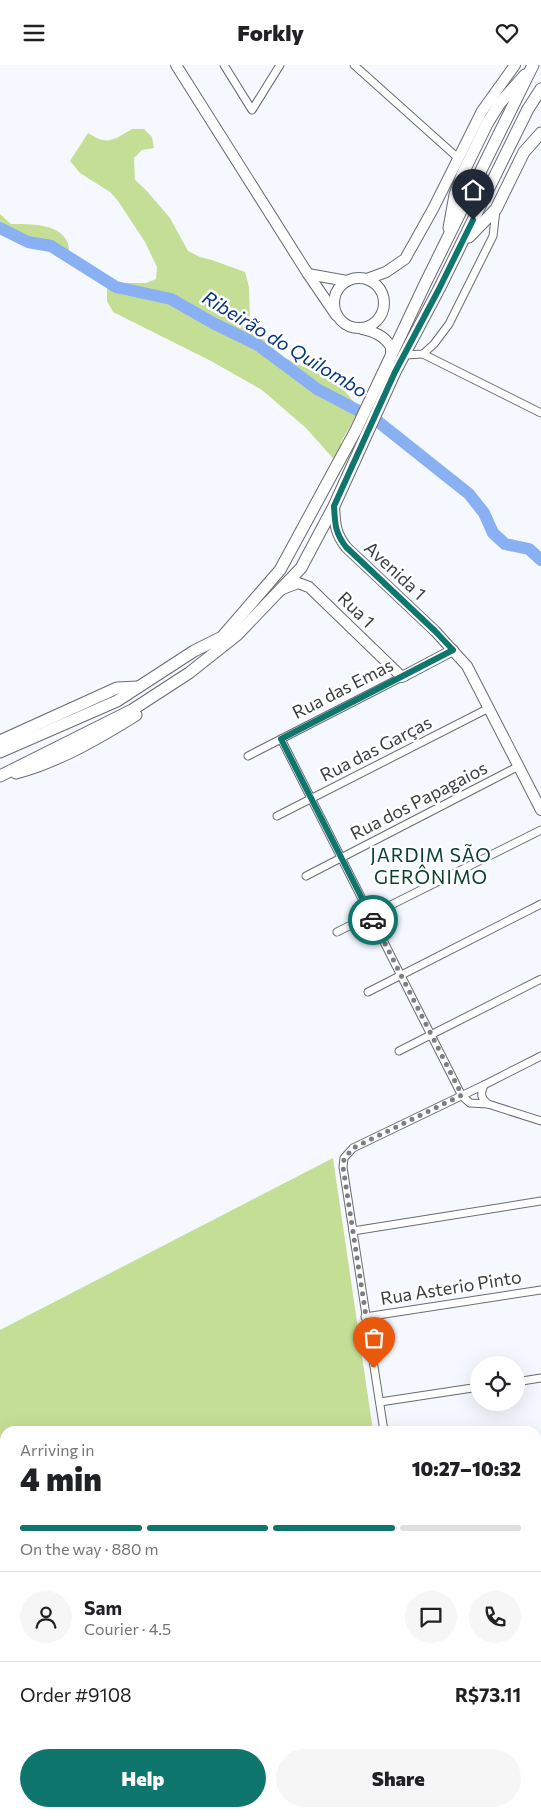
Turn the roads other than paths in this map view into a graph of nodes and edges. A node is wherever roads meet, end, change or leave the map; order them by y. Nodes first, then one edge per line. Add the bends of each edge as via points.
1 (176, 65) edge
2 (224, 65) edge
3 (280, 65) edge
4 (515, 65) edge
5 (357, 66) edge
6 (532, 67) edge
7 (541, 89) edge
8 (541, 133) edge
9 (458, 158) junction
10 (496, 209) junction
11 (461, 245) junction
12 (308, 274) junction
13 (367, 279) junction
14 (347, 281) junction
15 (336, 315) junction
16 (358, 328) junction
17 (423, 354) junction
18 (405, 355) junction
19 (391, 357) junction
20 (374, 406) junction
21 (541, 413) edge
22 (334, 506) junction
23 (280, 590) junction
24 (453, 650) junction
25 (402, 677) junction
26 (140, 686) junction
27 (489, 708) junction
28 (281, 739) junction
29 (0, 741) edge
30 (0, 752) edge
31 (248, 756) dead end
32 (518, 766) junction
33 (0, 777) edge
34 (310, 799) junction
35 (541, 810) edge
36 (277, 816) dead end
37 (541, 830) edge
38 (340, 858) junction
39 (306, 876) dead end
40 (541, 903) edge
41 (371, 916) junction
42 (338, 932) dead end
43 (401, 976) junction
44 (541, 979) edge
45 (368, 992) dead end
46 (432, 1036) junction
47 (399, 1051) dead end
48 (541, 1055) edge
49 (484, 1085) junction
50 (462, 1095) junction
51 (488, 1104) junction
52 (541, 1121) edge
53 (541, 1201) edge
54 (353, 1231) junction
55 (541, 1290) edge
56 (365, 1317) junction
57 (541, 1378) edge
58 (525, 1381) edge
59 (470, 1388) edge
60 (380, 1402) junction
61 (383, 1426) edge

1 - 12 main road
2 - 3 street via 252,110
4 - 9 main road via 482,111
5 - 9 street
6 - 19 main road via 488,122 462,175 446,240
7 - 11 main road
8 - 10 main road via 524,152
9 - 13 main road via 405,259 386,272
10 - 11 main road
10 - 17 street via 493,236 450,323
11 - 18 main road
12 - 14 main road
12 - 15 main road
13 - 14 main road
13 - 16 main road via 382,291 384,310 371,325
14 - 15 main road via 335,296
15 - 16 main road via 346,324
16 - 19 main road via 383,337 391,347
17 - 18 street
17 - 21 street
18 - 20 main road
19 - 20 main road
20 - 22 main road via 367,435
20 - 26 main road via 356,430 280,571 222,637
22 - 23 main road via 301,568
22 - 24 main road, Avenida 1 via 338,537 346,547
23 - 25 main road, Rua 1 via 298,583 309,587
23 - 33 main road via 237,635 189,673 132,710
24 - 25 main road, Rua das Emas
24 - 27 main road, Avenida 1 via 467,666
25 - 28 street, Rua das Emas
26 - 29 main road via 117,688
26 - 30 main road via 117,701
27 - 32 main road, Avenida 1
27 - 34 street, Rua das Garças
28 - 31 street, Rua das Emas
28 - 34 street
32 - 35 main road, Avenida 1
32 - 38 street, Rua dos Papagaios
34 - 36 street, Rua das Garças
34 - 38 street
37 - 41 street
38 - 39 street, Rua dos Papagaios
38 - 41 street
40 - 43 street
41 - 42 street
41 - 43 street
43 - 45 street
43 - 46 street
44 - 46 street
46 - 47 street
46 - 50 street
48 - 49 street
49 - 50 street
49 - 51 street via 482,1098
50 - 51 street via 470,1103
50 - 54 street via 353,1148 344,1159
51 - 52 street
53 - 54 street
54 - 56 street
55 - 56 street, Rua Asterio Pinto
56 - 60 street
57 - 58 street
59 - 60 street
60 - 61 street

